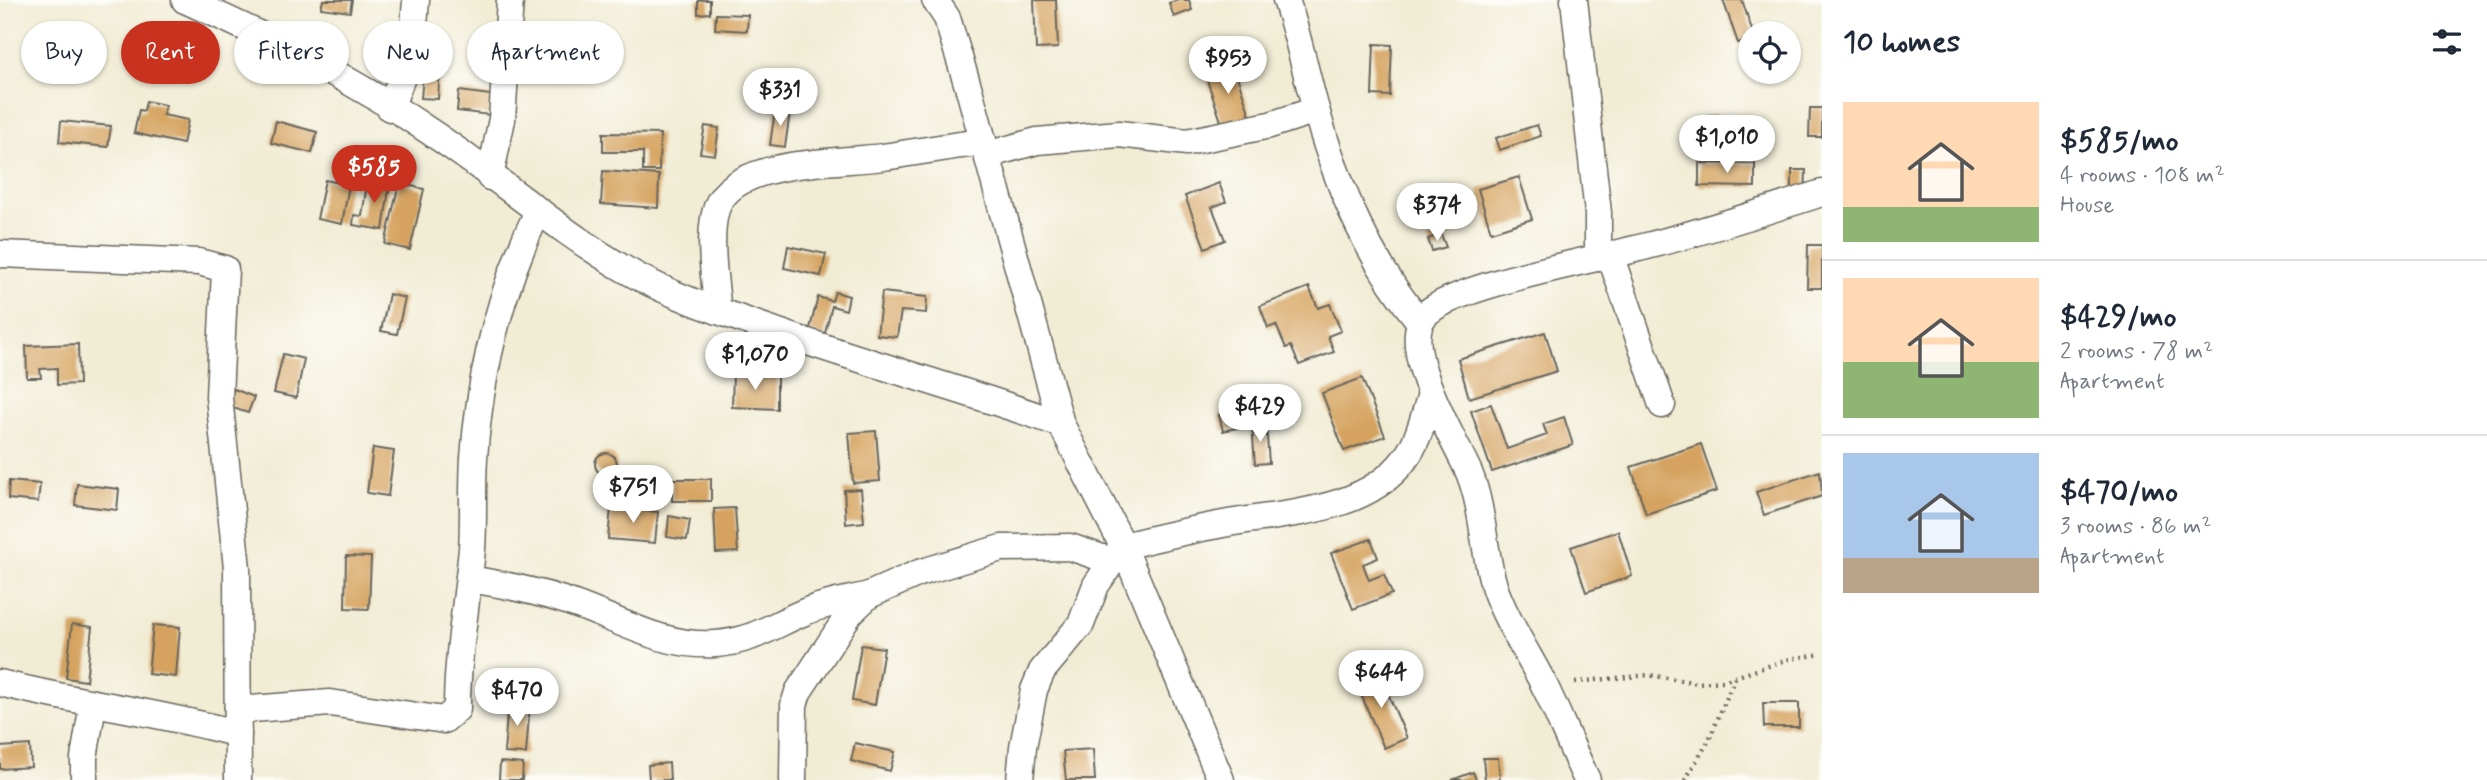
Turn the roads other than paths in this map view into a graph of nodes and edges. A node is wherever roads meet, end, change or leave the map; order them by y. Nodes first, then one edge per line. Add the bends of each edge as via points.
1 (185, 0) edge
2 (416, 0) edge
3 (510, 0) edge
4 (1286, 0) edge
5 (1574, 0) edge
6 (948, 6) edge
7 (390, 108) junction
8 (1316, 110) junction
9 (985, 148) junction
10 (490, 177) junction
11 (1822, 193) edge
12 (538, 212) junction
13 (0, 254) edge
14 (1604, 257) junction
15 (718, 311) junction
16 (1420, 322) junction
17 (1431, 394) junction
18 (1662, 405) dead end
19 (1061, 424) junction
20 (1117, 554) junction
21 (468, 579) junction
22 (869, 596) junction
23 (0, 683) edge
24 (93, 704) junction
25 (238, 722) junction
26 (84, 780) edge
27 (238, 780) edge
28 (793, 780) edge
29 (1020, 780) edge
30 (1222, 780) edge
31 (1587, 780) edge

1 - 7 street via 295,51
2 - 7 street via 412,52
3 - 10 street via 502,119
4 - 8 street
5 - 14 street
6 - 9 street
7 - 10 street via 432,132
8 - 9 street via 1260,128 1187,142 1119,134
8 - 16 street via 1353,217 1381,268
9 - 15 street via 794,165 741,182 720,199 715,217
9 - 19 street
10 - 12 street
11 - 14 street
12 - 15 street via 627,271
12 - 21 street via 520,248 491,341 480,396
13 - 25 street via 199,262 225,270 219,397 237,568
14 - 16 street via 1476,289 1438,306
14 - 18 street
15 - 19 street
16 - 17 street via 1421,359
17 - 20 street via 1406,458 1371,488 1330,505 1182,531
17 - 31 street via 1470,475 1485,557 1505,617
19 - 20 street
20 - 22 street via 1070,547 1001,548 919,573
20 - 29 street via 1096,585 1081,624 1042,671 1034,690
20 - 30 street
21 - 22 street via 565,600 673,641 715,644 772,630 830,603
21 - 25 street via 457,709 444,720 330,703
22 - 28 street via 850,613 798,692
23 - 24 street
24 - 25 street
24 - 26 street via 83,758
25 - 27 street

